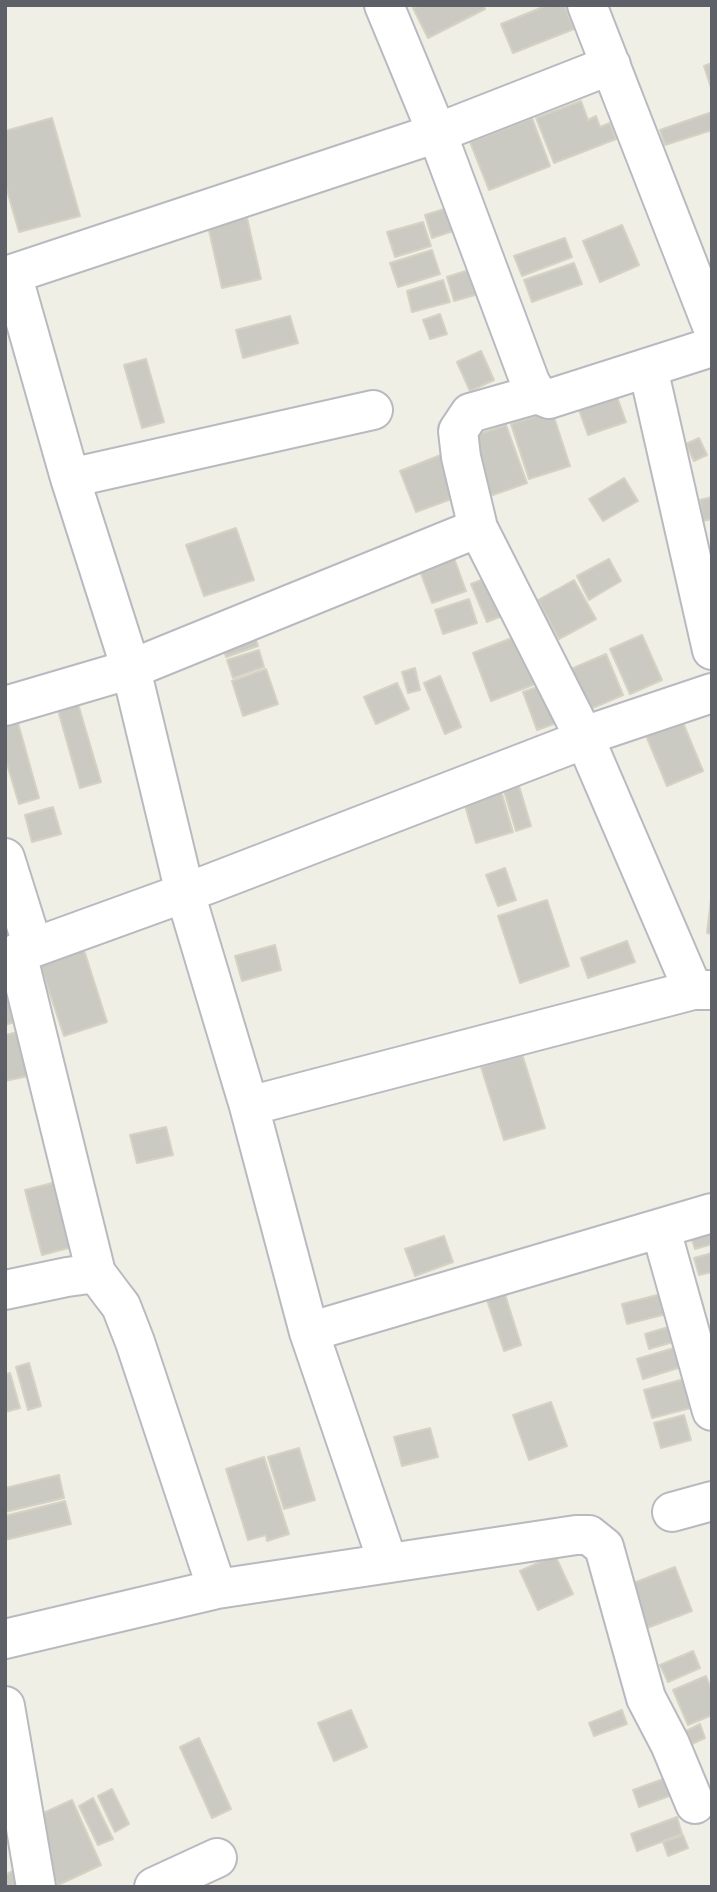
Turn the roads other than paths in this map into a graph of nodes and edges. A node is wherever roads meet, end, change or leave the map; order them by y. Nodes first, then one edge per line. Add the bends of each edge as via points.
1 (384, 5) edge
2 (587, 5) edge
3 (611, 65) junction
4 (437, 133) junction
5 (8, 265) edge
6 (712, 326) edge
7 (712, 347) edge
8 (648, 369) junction
9 (537, 394) junction
10 (373, 410) dead end
11 (70, 478) junction
12 (478, 528) junction
13 (712, 650) edge
14 (131, 669) junction
15 (712, 693) edge
16 (5, 706) edge
17 (584, 737) junction
18 (5, 858) edge
19 (185, 893) junction
20 (19, 953) edge
21 (702, 990) edge
22 (248, 1106) junction
23 (712, 1213) edge
24 (661, 1230) junction
25 (96, 1273) junction
26 (5, 1290) edge
27 (309, 1332) junction
28 (712, 1411) edge
29 (712, 1501) edge
30 (673, 1512) dead end
31 (388, 1563) junction
32 (217, 1589) junction
33 (5, 1639) edge
34 (5, 1706) edge
35 (695, 1804) dead end
36 (217, 1858) dead end
37 (36, 1887) edge
38 (154, 1887) edge

1 - 4 street
2 - 3 street
3 - 4 street
3 - 6 street
4 - 5 street
4 - 9 street
5 - 11 street
7 - 8 street
8 - 9 street via 548,399
8 - 13 street
9 - 12 street via 470,413 458,431
10 - 11 street
11 - 14 street
12 - 14 street
12 - 17 street
14 - 16 street
14 - 19 street
15 - 17 street
17 - 19 street
17 - 21 street
18 - 20 street
19 - 20 street
19 - 22 street
20 - 25 street
21 - 22 street
22 - 27 street
23 - 24 street
24 - 27 street
24 - 28 street
25 - 26 street
25 - 32 street via 121,1306 135,1342
27 - 31 street
29 - 30 street
31 - 32 street
31 - 35 street via 589,1535 604,1547 646,1698
32 - 33 street
34 - 37 street
36 - 38 street

